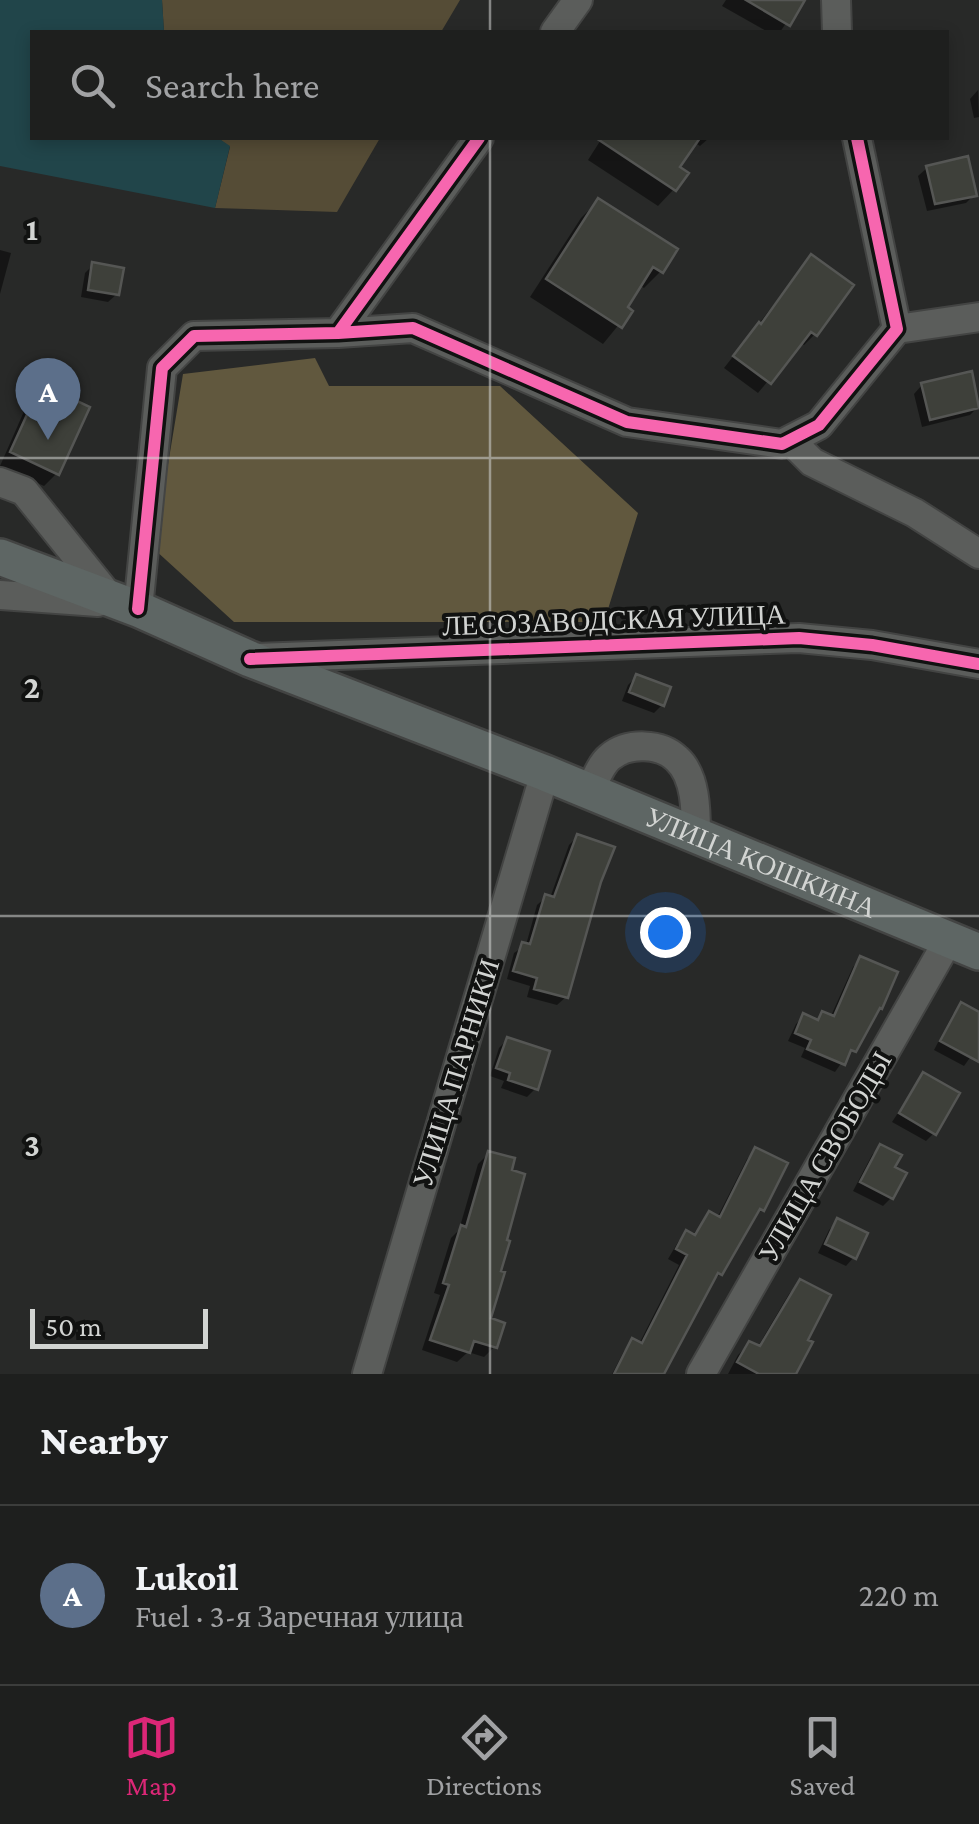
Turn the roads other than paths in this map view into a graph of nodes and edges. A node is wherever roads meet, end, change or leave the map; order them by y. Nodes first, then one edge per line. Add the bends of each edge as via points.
1 (578, 0) edge
2 (836, 0) edge
3 (556, 30) edge
4 (837, 30) edge
5 (478, 140) edge
6 (858, 140) edge
7 (979, 316) edge
8 (897, 329) junction
9 (338, 332) junction
10 (790, 440) junction
11 (0, 482) edge
12 (979, 554) edge
13 (0, 557) edge
14 (0, 595) edge
15 (124, 604) junction
16 (250, 658) junction
17 (979, 664) edge
18 (546, 773) junction
19 (590, 791) junction
20 (696, 835) junction
21 (964, 945) edge
22 (367, 1374) edge
23 (701, 1374) edge

1 - 3 street
2 - 4 street
5 - 9 street
6 - 8 street
7 - 8 street
8 - 10 street via 819,425
9 - 10 street via 413,328 627,422
9 - 15 street via 194,336 162,368
10 - 12 street via 812,462 915,513
11 - 15 street via 24,491
13 - 15 main road, УЛИЦА КОШКИНА
14 - 15 street
15 - 16 main road, УЛИЦА КОШКИНА
16 - 17 street, ЛЕСОЗАВОДСКАЯ УЛИЦА via 799,638
16 - 18 main road, УЛИЦА КОШКИНА
18 - 19 main road, УЛИЦА КОШКИНА
18 - 22 street, УЛИЦА ПАРНИКИ
19 - 20 main road, УЛИЦА КОШКИНА
19 - 20 street via 610,756 632,747 660,748 680,760 691,784
20 - 21 main road, УЛИЦА КОШКИНА
21 - 23 street, УЛИЦА СВОБОДЫ

